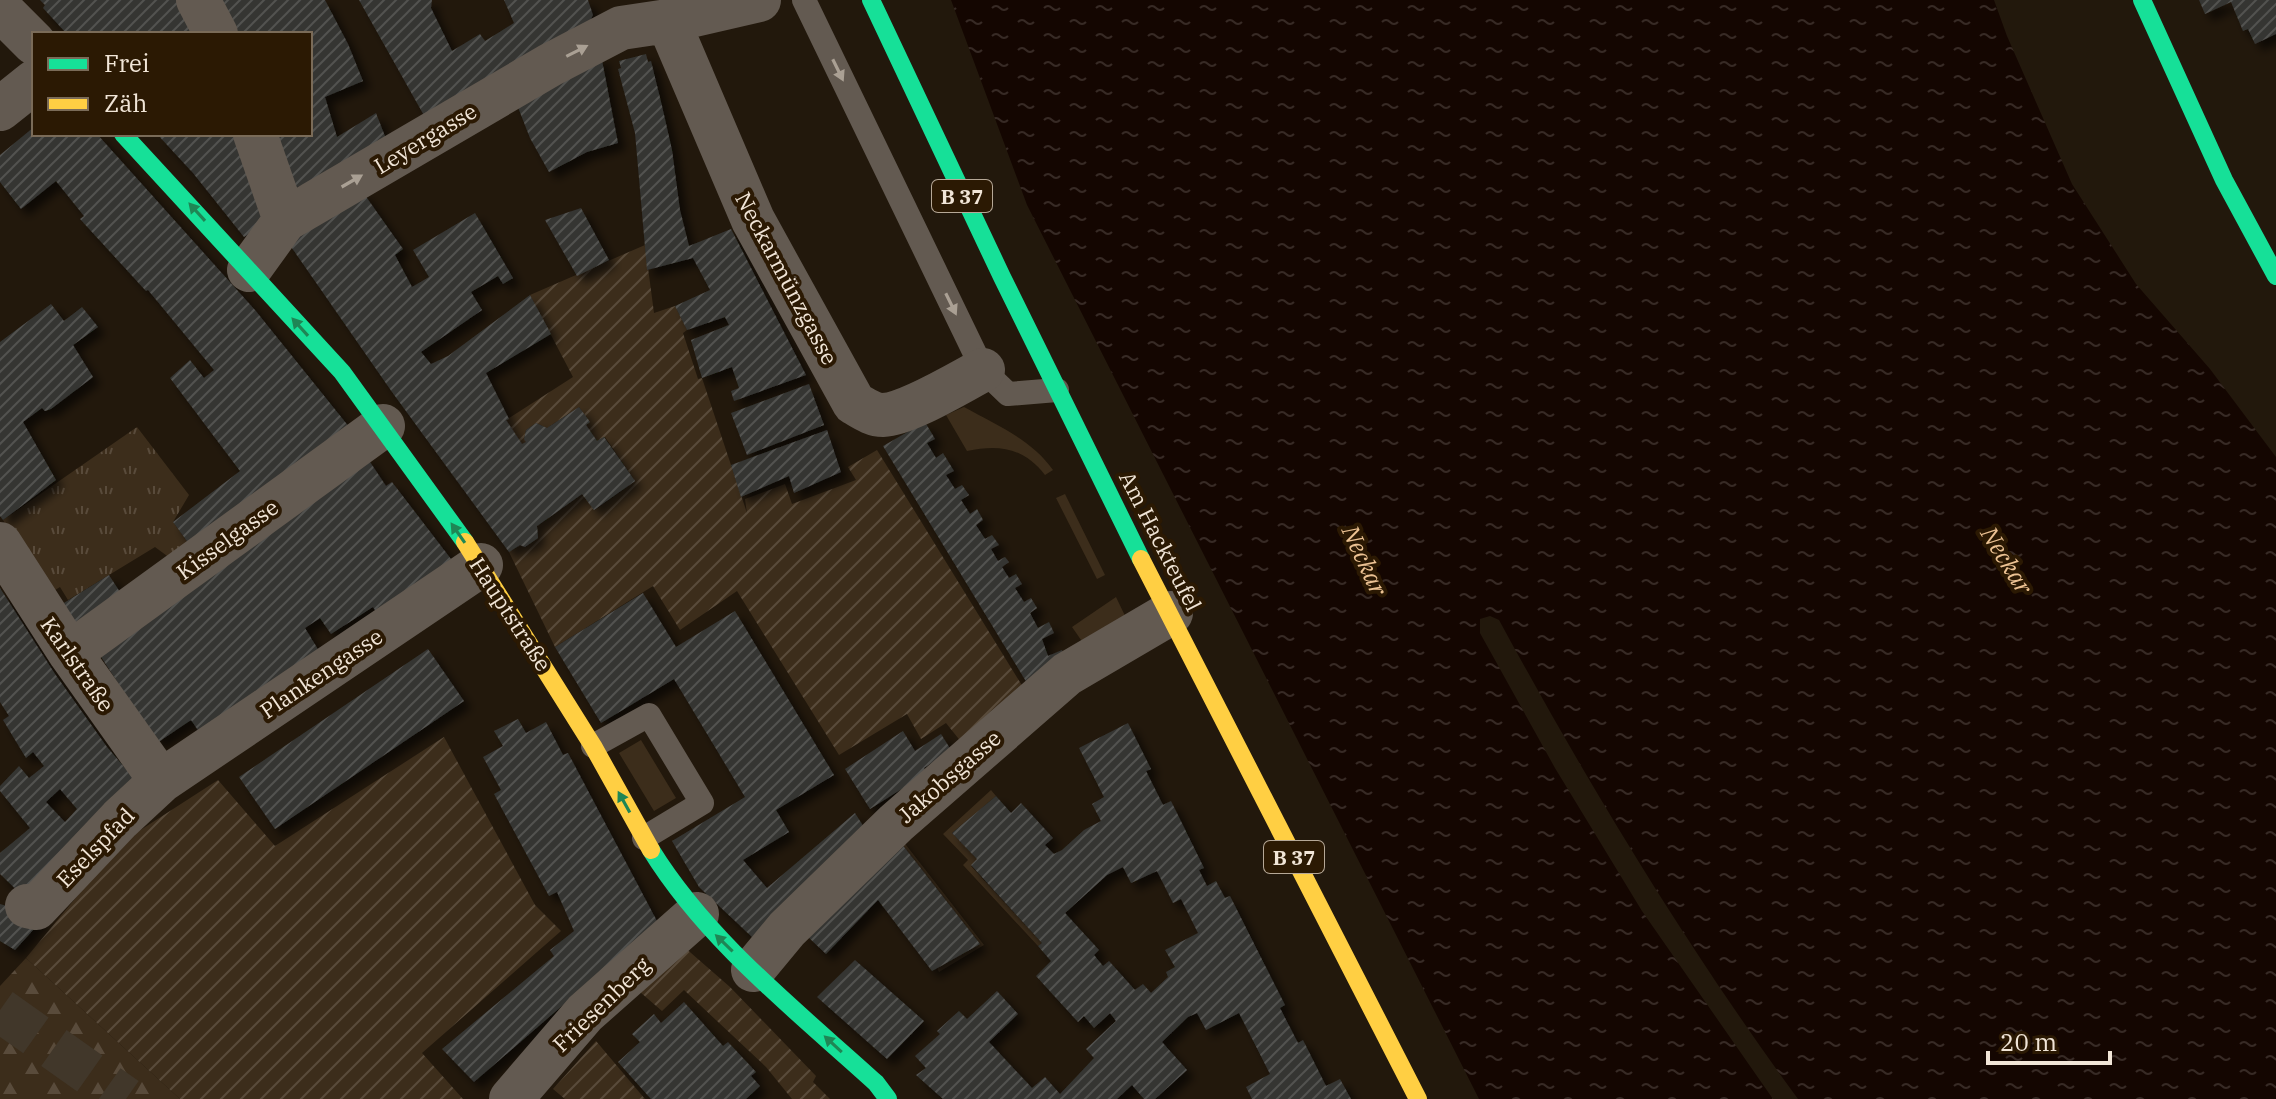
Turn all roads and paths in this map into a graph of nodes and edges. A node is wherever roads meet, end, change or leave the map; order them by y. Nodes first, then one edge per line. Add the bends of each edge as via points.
1 (198, 0) edge
2 (759, 0) edge
3 (804, 0) edge
4 (871, 0) edge
5 (2142, 0) edge
6 (0, 9) edge
7 (616, 14) edge
8 (668, 21) junction
9 (215, 32) edge
10 (32, 41) edge
11 (32, 84) edge
12 (0, 109) edge
13 (125, 136) edge
14 (256, 136) edge
15 (285, 220) junction
16 (249, 270) junction
17 (2276, 276) edge
18 (983, 370) junction
19 (1057, 390) junction
20 (383, 426) junction
21 (0, 544) edge
22 (466, 574) junction
23 (1171, 613) junction
24 (70, 653) junction
25 (593, 746) junction
26 (161, 781) junction
27 (644, 838) junction
28 (27, 906) dead end
29 (697, 914) junction
30 (753, 970) junction
31 (511, 1099) edge
32 (888, 1099) edge
33 (1418, 1099) edge

1 - 9 street
2 - 8 street
3 -> 18 lane
4 - 19 main road, Am Hackteufel / B 37
5 - 17 main road via 2224,180
6 - 10 street
7 - 8 street
15 -> 7 street, Leyergasse via 489,100
8 - 18 street, Neckarmünzgasse via 753,220 854,403 885,415
11 - 12 street
16 -> 13 main road, Hauptstraße
14 - 15 street
15 - 16 street, Leyergasse
20 -> 16 main road, Hauptstraße via 342,372
18 - 19 lane via 1008,394
19 - 23 main road, Am Hackteufel / B 37
22 -> 20 main road, Hauptstraße
20 - 24 street, Kisselgasse
21 - 24 street, Karlstraße
22 - 25 main road, Hauptstraße
22 - 26 street, Plankengasse
23 - 30 street, Jakobsgasse via 1067,674 896,823 787,929
23 - 33 main road, Am Hackteufel / B 37
24 - 26 street, Karlstraße
27 -> 25 main road, Hauptstraße
25 - 27 lane via 649,715 702,803
26 - 28 street, Eselspfad via 36,908
27 - 29 main road, Hauptstraße
30 -> 29 main road, Hauptstraße
29 - 31 street, Friesenberg via 585,1013
32 -> 30 main road, Hauptstraße

